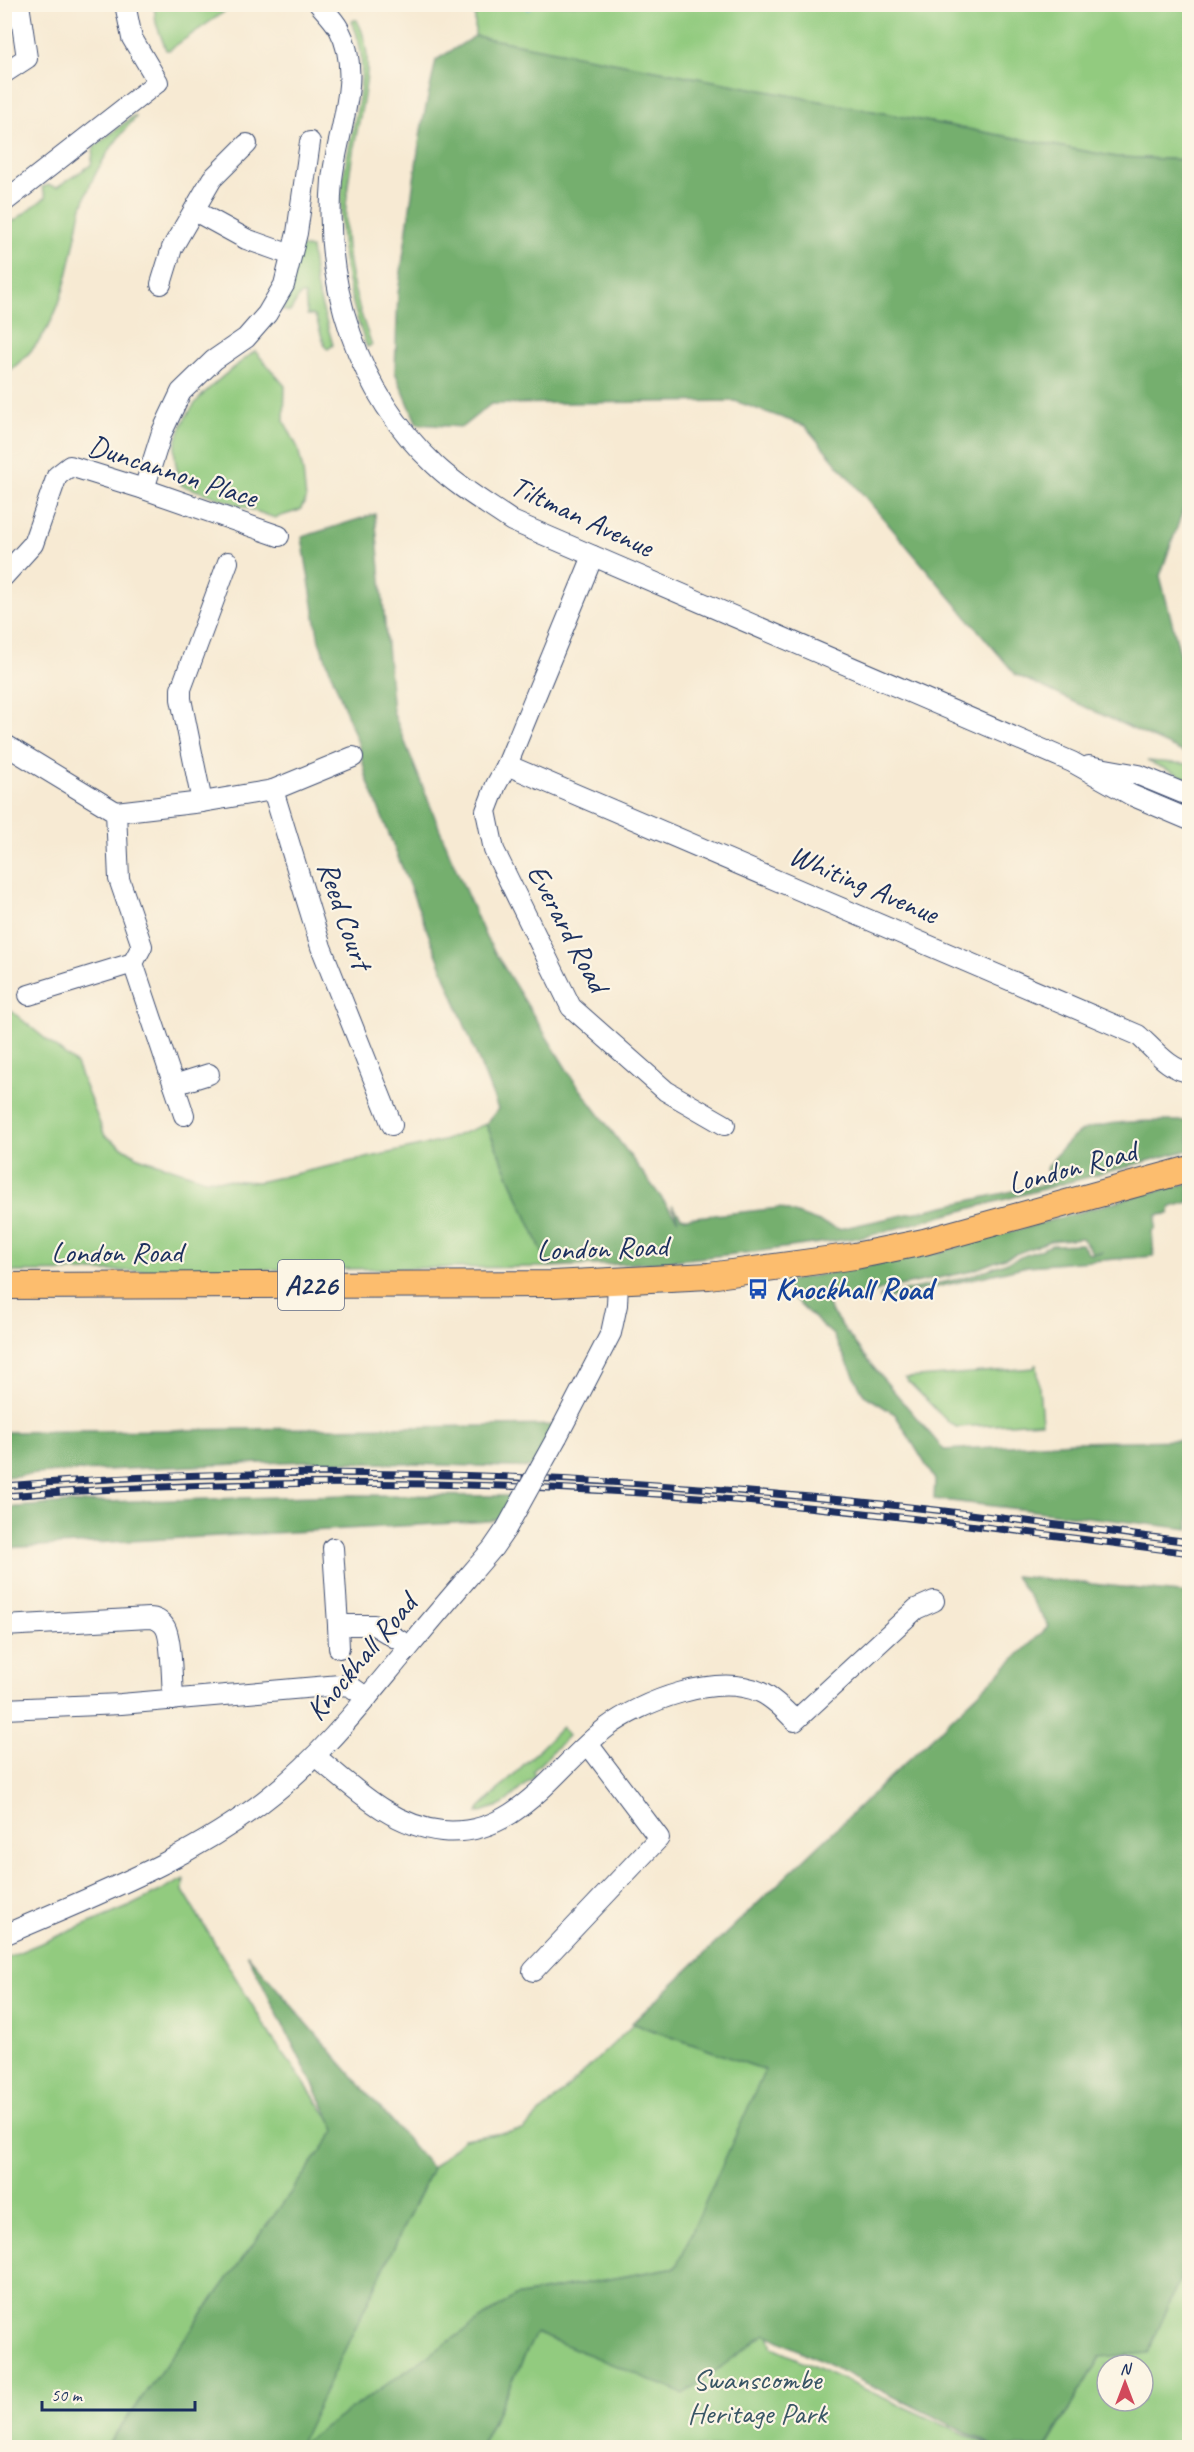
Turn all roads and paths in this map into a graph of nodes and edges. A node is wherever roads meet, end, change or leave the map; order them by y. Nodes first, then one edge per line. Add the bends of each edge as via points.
1 (19, 4) edge
2 (125, 4) edge
3 (319, 4) edge
4 (4, 73) edge
5 (310, 142) dead end
6 (247, 144) dead end
7 (4, 202) edge
8 (195, 211) junction
9 (291, 255) junction
10 (161, 284) dead end
11 (144, 489) junction
12 (279, 536) dead end
13 (593, 556) junction
14 (228, 562) dead end
15 (4, 576) edge
16 (4, 744) edge
17 (353, 757) dead end
18 (1072, 762) junction
19 (507, 765) junction
20 (273, 790) junction
21 (1190, 796) edge
22 (202, 802) junction
23 (116, 812) junction
24 (1190, 820) edge
25 (133, 963) junction
26 (29, 995) dead end
27 (1190, 1072) edge
28 (209, 1074) dead end
29 (174, 1085) junction
30 (184, 1115) dead end
31 (392, 1125) dead end
32 (725, 1125) dead end
33 (1190, 1169) edge
34 (618, 1282) junction
35 (4, 1286) edge
36 (333, 1548) dead end
37 (934, 1601) dead end
38 (338, 1625) junction
39 (4, 1626) edge
40 (409, 1646) junction
41 (339, 1648) dead end
42 (367, 1698) junction
43 (173, 1700) junction
44 (4, 1709) edge
45 (588, 1744) junction
46 (315, 1756) junction
47 (4, 1935) edge
48 (533, 1971) dead end

1 - 4 street via 27,58
2 - 7 street via 132,38 158,82
3 - 13 street, Tiltman Avenue via 339,28 348,52 351,77 332,179 331,252 342,308 360,357 386,405 435,466 512,521
5 - 9 street
6 - 8 street via 212,179
8 - 9 street via 246,239
8 - 10 street via 172,248
9 - 11 street via 284,285 267,314 246,338 214,360 181,392 162,432
11 - 12 street, Duncannon Place
11 - 15 street, Duncannon Place via 70,466 57,476 33,544
13 - 18 street, Tiltman Avenue
13 - 19 street, Everard Road
14 - 22 street via 180,691
16 - 23 street
17 - 20 street
18 - 21 street, Tiltman Avenue via 1139,775
18 - 24 street, Tiltman Avenue via 1131,795
19 - 27 street, Whiting Avenue via 1138,1035 1166,1060
19 - 32 street, Everard Road via 486,812 494,850 571,1007 666,1091
20 - 22 street
20 - 31 street, Reed Court via 321,947
22 - 23 street
23 - 25 street via 119,879 142,946
25 - 26 street
25 - 29 street
28 - 29 street
29 - 30 street
33 - 34 main road, London Road / A226 via 924,1242 855,1256 709,1276
34 - 35 main road, London Road / A226
34 - 40 street, Knockhall Road, bridge via 611,1333 506,1529
36 - 38 street
37 - 45 street via 916,1609 795,1720 762,1693 741,1686 713,1686 646,1706 616,1721
38 - 40 street via 372,1624
38 - 41 street
39 - 43 street via 154,1618 167,1631
40 - 42 street, Knockhall Road
42 - 43 street via 350,1686 340,1685
42 - 46 street, Knockhall Road
43 - 44 street
45 - 46 street via 518,1811 490,1825 453,1832 420,1827 389,1814
45 - 48 street via 659,1838
46 - 47 street, Knockhall Road via 256,1807 205,1839 92,1897

